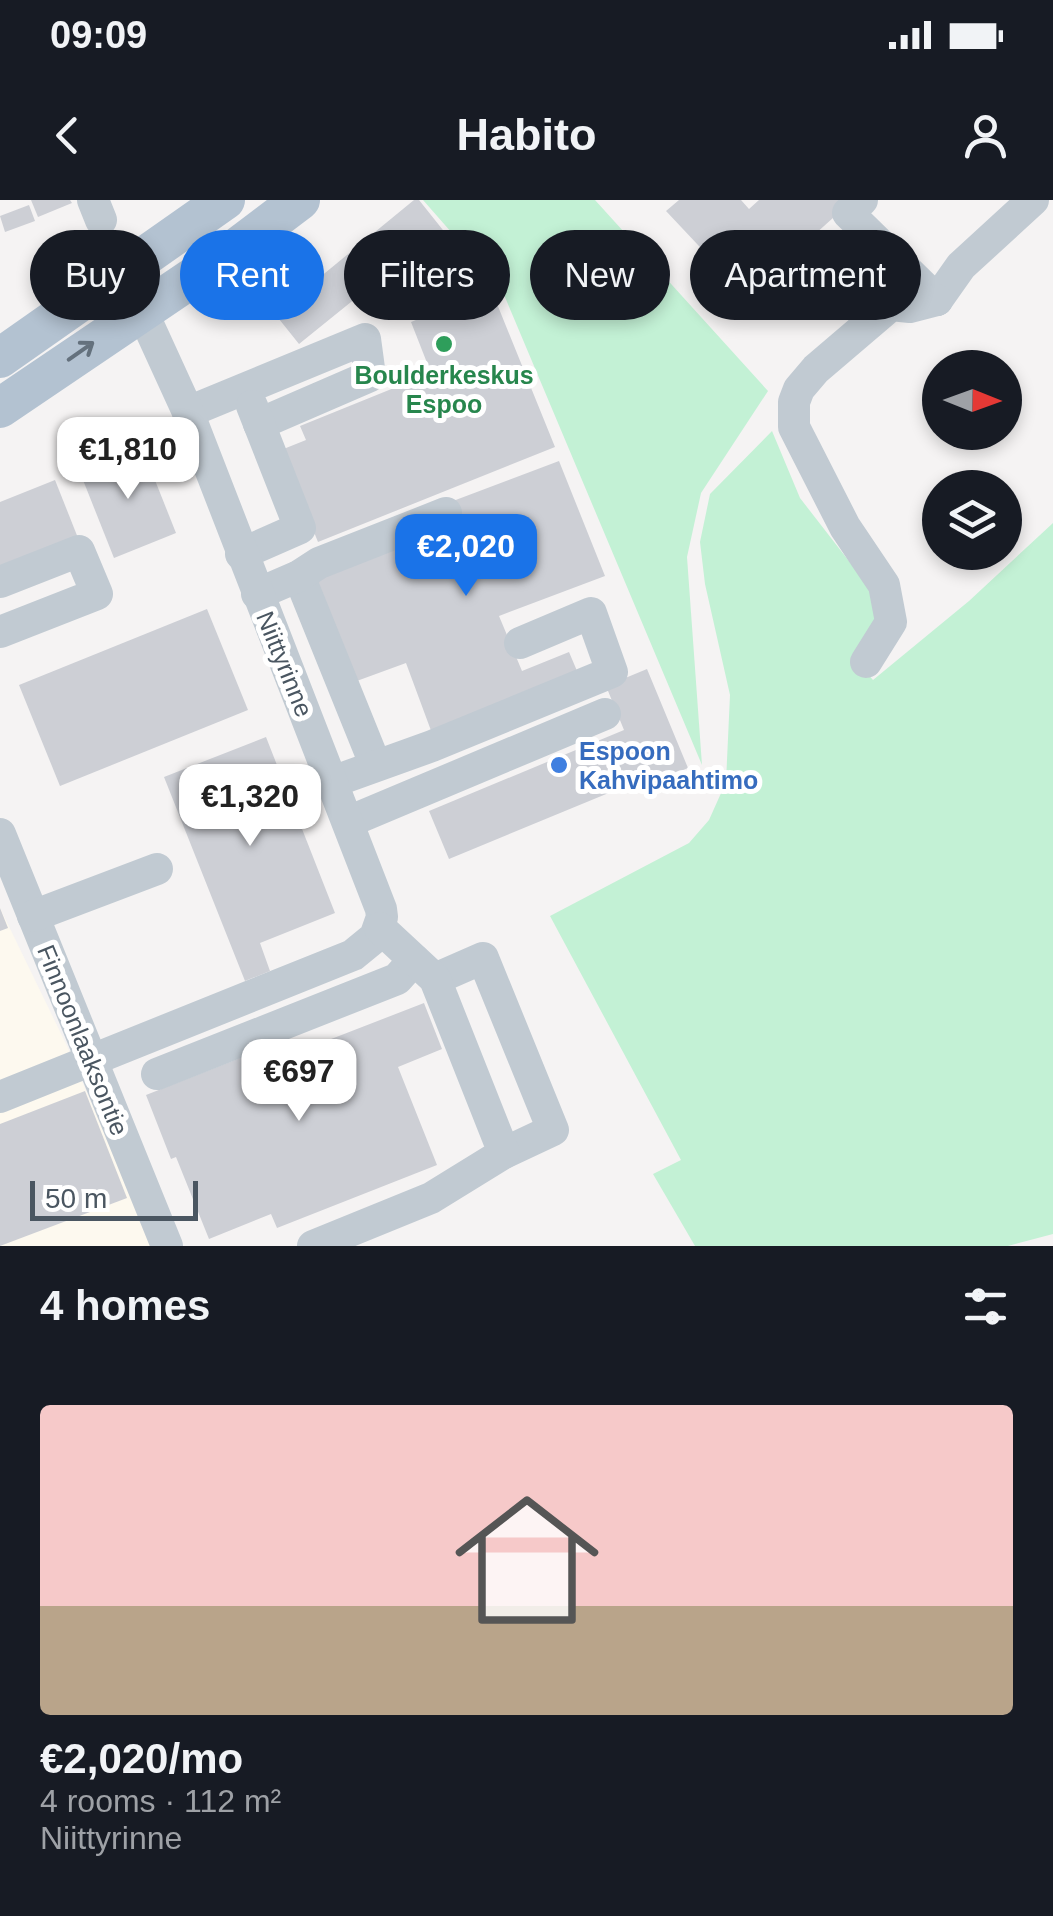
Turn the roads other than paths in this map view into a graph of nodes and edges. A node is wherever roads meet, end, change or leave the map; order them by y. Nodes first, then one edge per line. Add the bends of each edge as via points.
1 (225, 200) edge
2 (300, 200) edge
3 (862, 200) edge
4 (1033, 200) edge
5 (160, 246) edge
6 (936, 300) junction
7 (160, 301) edge
8 (55, 320) edge
9 (131, 320) edge
10 (148, 320) edge
11 (0, 358) edge
12 (244, 387) junction
13 (0, 408) edge
14 (188, 412) junction
15 (259, 424) junction
16 (446, 513) dead end
17 (241, 554) junction
18 (300, 576) junction
19 (0, 582) edge
20 (257, 594) junction
21 (0, 632) edge
22 (520, 642) dead end
23 (866, 662) dead end
24 (605, 714) dead end
25 (375, 764) junction
26 (332, 782) junction
27 (348, 822) junction
28 (0, 834) edge
29 (157, 869) dead end
30 (33, 916) junction
31 (380, 928) junction
32 (424, 970) junction
33 (91, 1060) junction
34 (157, 1074) dead end
35 (0, 1096) edge
36 (504, 1152) junction
37 (167, 1246) edge
38 (313, 1246) edge

1 - 5 main road
2 - 7 main road
3 - 6 street via 848,213
4 - 6 street via 961,266
6 - 23 street via 891,305 816,369 794,402 794,427 845,527 884,585 890,622
8 - 11 main road
13 -> 9 main road
10 - 14 street, Niittyrinne
12 - 14 street
12 - 15 street
12 - 15 street via 365,339 370,376
14 - 17 street, Niittyrinne
15 - 17 street via 300,528
16 - 18 street
17 - 20 street, Niittyrinne
18 - 20 street
18 - 25 street
19 - 21 street via 80,550 96,594
20 - 26 street, Niittyrinne
22 - 25 street via 591,612 612,672
24 - 27 street
25 - 26 street
26 - 27 street, Niittyrinne
27 - 31 street, Niittyrinne via 381,909
28 - 30 street, Finnoonlaaksontie
29 - 30 street
30 - 33 street, Finnoonlaaksontie
31 - 32 street
31 - 33 street via 352,954
32 - 34 street
32 - 36 street
32 - 36 street via 482,958 553,1130
33 - 35 street
33 - 37 street, Finnoonlaaksontie
36 - 38 street via 431,1198

